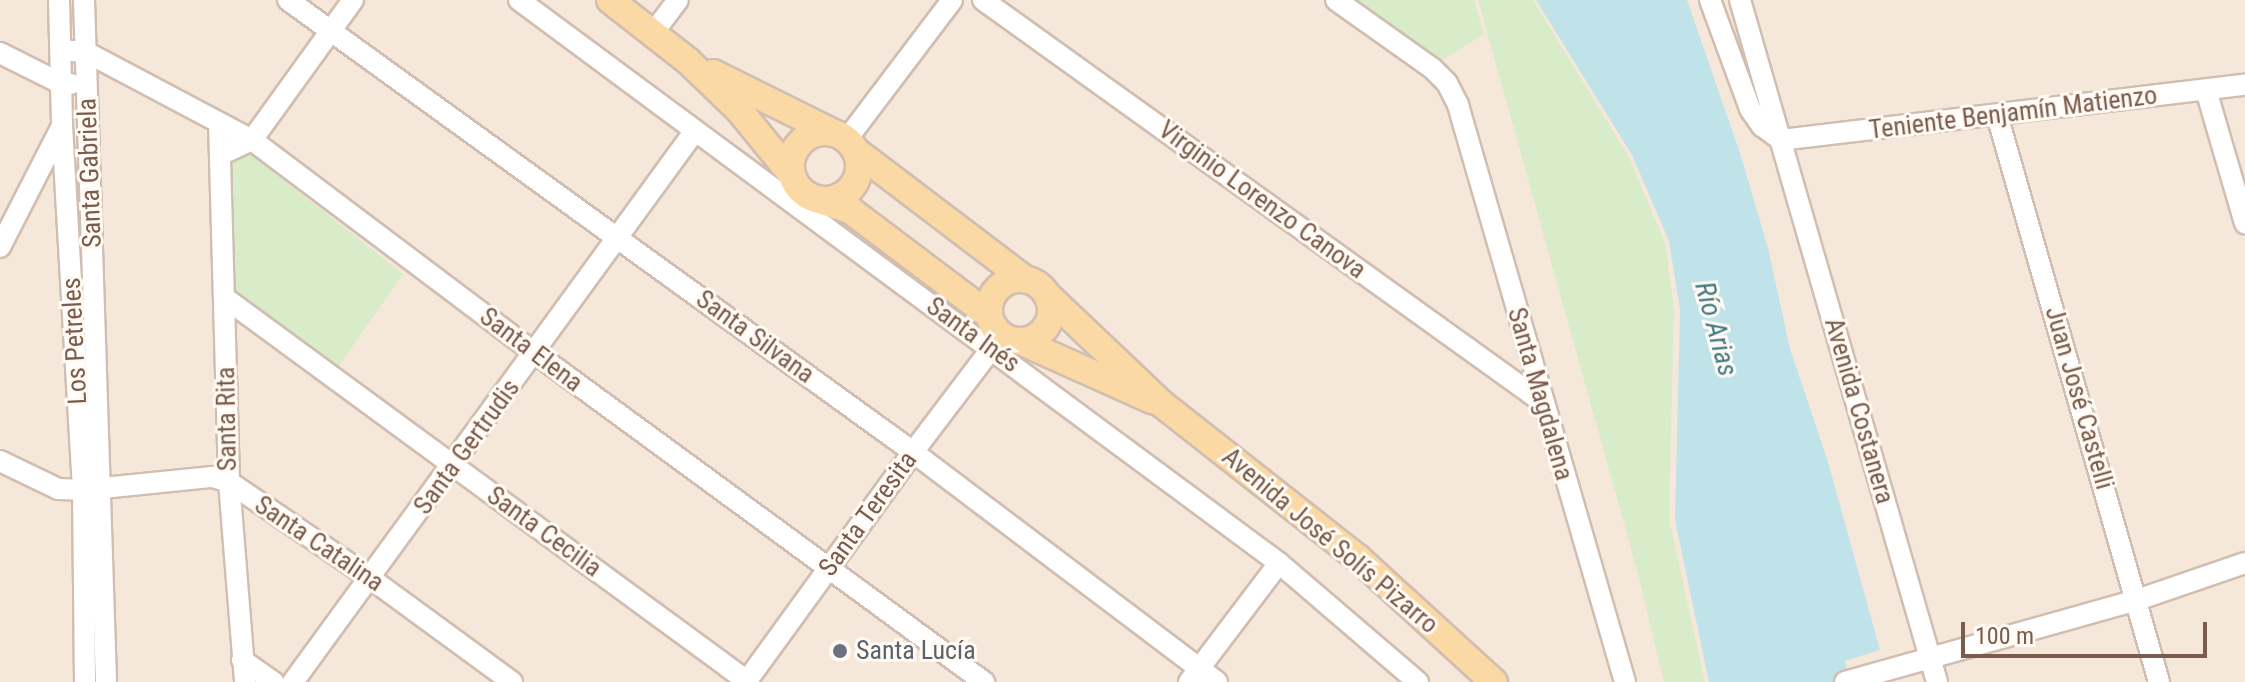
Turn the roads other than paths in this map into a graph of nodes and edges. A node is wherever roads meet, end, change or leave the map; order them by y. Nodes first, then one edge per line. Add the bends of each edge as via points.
1 (59, 0) edge
2 (84, 0) edge
3 (288, 0) edge
4 (353, 0) edge
5 (519, 0) edge
6 (610, 0) edge
7 (678, 0) edge
8 (952, 0) edge
9 (983, 0) edge
10 (1336, 0) edge
11 (1710, 0) edge
12 (1740, 0) edge
13 (332, 29) junction
14 (653, 33) junction
15 (61, 50) junction
16 (86, 52) junction
17 (0, 53) edge
18 (688, 61) junction
19 (62, 84) junction
20 (87, 85) junction
21 (2245, 85) edge
22 (2206, 90) junction
23 (1997, 115) junction
24 (219, 123) junction
25 (62, 125) junction
26 (694, 132) junction
27 (252, 140) junction
28 (1781, 140) junction
29 (845, 141) junction
30 (220, 155) junction
31 (803, 196) junction
32 (2245, 223) edge
33 (619, 238) junction
34 (0, 247) edge
35 (1026, 280) junction
36 (1047, 295) junction
37 (225, 298) junction
38 (1000, 333) junction
39 (535, 353) junction
40 (1541, 401) junction
41 (1162, 404) junction
42 (913, 452) junction
43 (0, 461) edge
44 (453, 465) junction
45 (229, 482) junction
46 (92, 489) junction
47 (1279, 563) junction
48 (2245, 563) edge
49 (829, 567) junction
50 (2235, 573) edge
51 (370, 578) junction
52 (2137, 600) junction
53 (1930, 658) junction
54 (242, 660) junction
55 (1194, 674) edge
56 (746, 681) edge
57 (85, 682) edge
58 (106, 682) edge
59 (245, 682) edge
60 (274, 682) edge
61 (293, 682) edge
62 (512, 682) edge
63 (984, 682) edge
64 (1217, 682) edge
65 (1418, 682) edge
66 (1494, 682) edge
67 (1625, 682) edge
68 (1845, 682) edge
69 (1937, 682) edge
70 (2159, 682) edge

1 - 15 street, Los Petreles
2 - 16 street, Santa Gabriela
3 - 13 street, Santa Silvana
4 - 13 street
5 - 26 street
6 - 14 main road, Avenida José Solís Pizarro
7 - 14 street
8 - 29 street
9 - 40 street, Virginio Lorenzo Canova
10 - 40 street, Santa Magdalena via 1447,83 1458,105
11 - 28 street via 1750,109
12 - 28 street, Avenida Costanera
13 - 27 street
13 - 33 street, Santa Silvana
14 - 18 main road, Avenida José Solís Pizarro
15 - 16 street, Santa Elena
15 - 19 street, Los Petreles
16 - 20 street, Santa Gabriela
16 - 24 street, Santa Elena
17 - 19 street
18 - 29 main road, Avenida José Solís Pizarro
18 - 31 main road, Avenida José Solís Pizarro via 739,110
19 - 20 street
19 - 25 street, Los Petreles
20 - 46 street, Santa Gabriela
21 - 22 street, Teniente Benjamín Matienzo
22 - 23 street, Teniente Benjamín Matienzo
22 - 32 street
23 - 28 street, Teniente Benjamín Matienzo
23 - 52 street, Juan José Castelli
24 - 27 street, Santa Elena
24 - 30 street, Santa Rita
25 - 34 street
25 - 46 street, Los Petreles
26 - 31 street
26 - 33 street, Santa Gertrudis
27 - 30 street
27 - 39 street, Santa Elena
28 - 53 street, Avenida Costanera
29 - 31 main road via 859,172 849,191 830,200
29 - 31 main road via 809,135 800,142 793,152
29 - 35 main road, Avenida José Solís Pizarro
30 - 37 street, Santa Rita
31 - 38 main road, Avenida José Solís Pizarro via 850,210
33 - 39 street, Santa Gertrudis
33 - 42 street, Santa Silvana
35 - 36 main road, Avenida José Solís Pizarro
35 - 38 main road via 1016,279 992,296
36 - 38 main road via 1050,316 1030,339
36 - 41 main road, Avenida José Solís Pizarro
37 - 44 street, Santa Cecilia
37 - 45 street, Santa Rita
38 - 41 main road, Avenida José Solís Pizarro
38 - 42 street, Santa Teresita
38 - 47 street, Santa Inés
39 - 44 street, Santa Gertrudis
39 - 49 street, Santa Elena
40 - 67 street, Santa Magdalena
41 - 66 main road, Avenida José Solís Pizarro via 1358,558
42 - 49 street, Santa Teresita
42 - 55 street, Santa Silvana
43 - 46 street, Santa Catalina via 58,489
44 - 51 street, Santa Gertrudis
44 - 56 street, Santa Cecilia
45 - 46 street, Santa Catalina via 212,477
45 - 51 street, Santa Catalina
45 - 54 street, Santa Rita
46 - 57 street, Los Petreles
46 - 58 street, Santa Gabriela
47 - 55 street
47 - 65 street, Santa Inés
48 - 50 street
49 - 56 street, Santa Teresita
49 - 63 street, Santa Elena
50 - 52 street
51 - 61 street, Santa Gertrudis
51 - 62 street, Santa Catalina
52 - 53 street
52 - 70 street, Juan José Castelli
53 - 68 street
53 - 69 street, Avenida Costanera
54 - 59 street, Santa Rita
54 - 60 street
55 - 64 street, Santa Silvana

